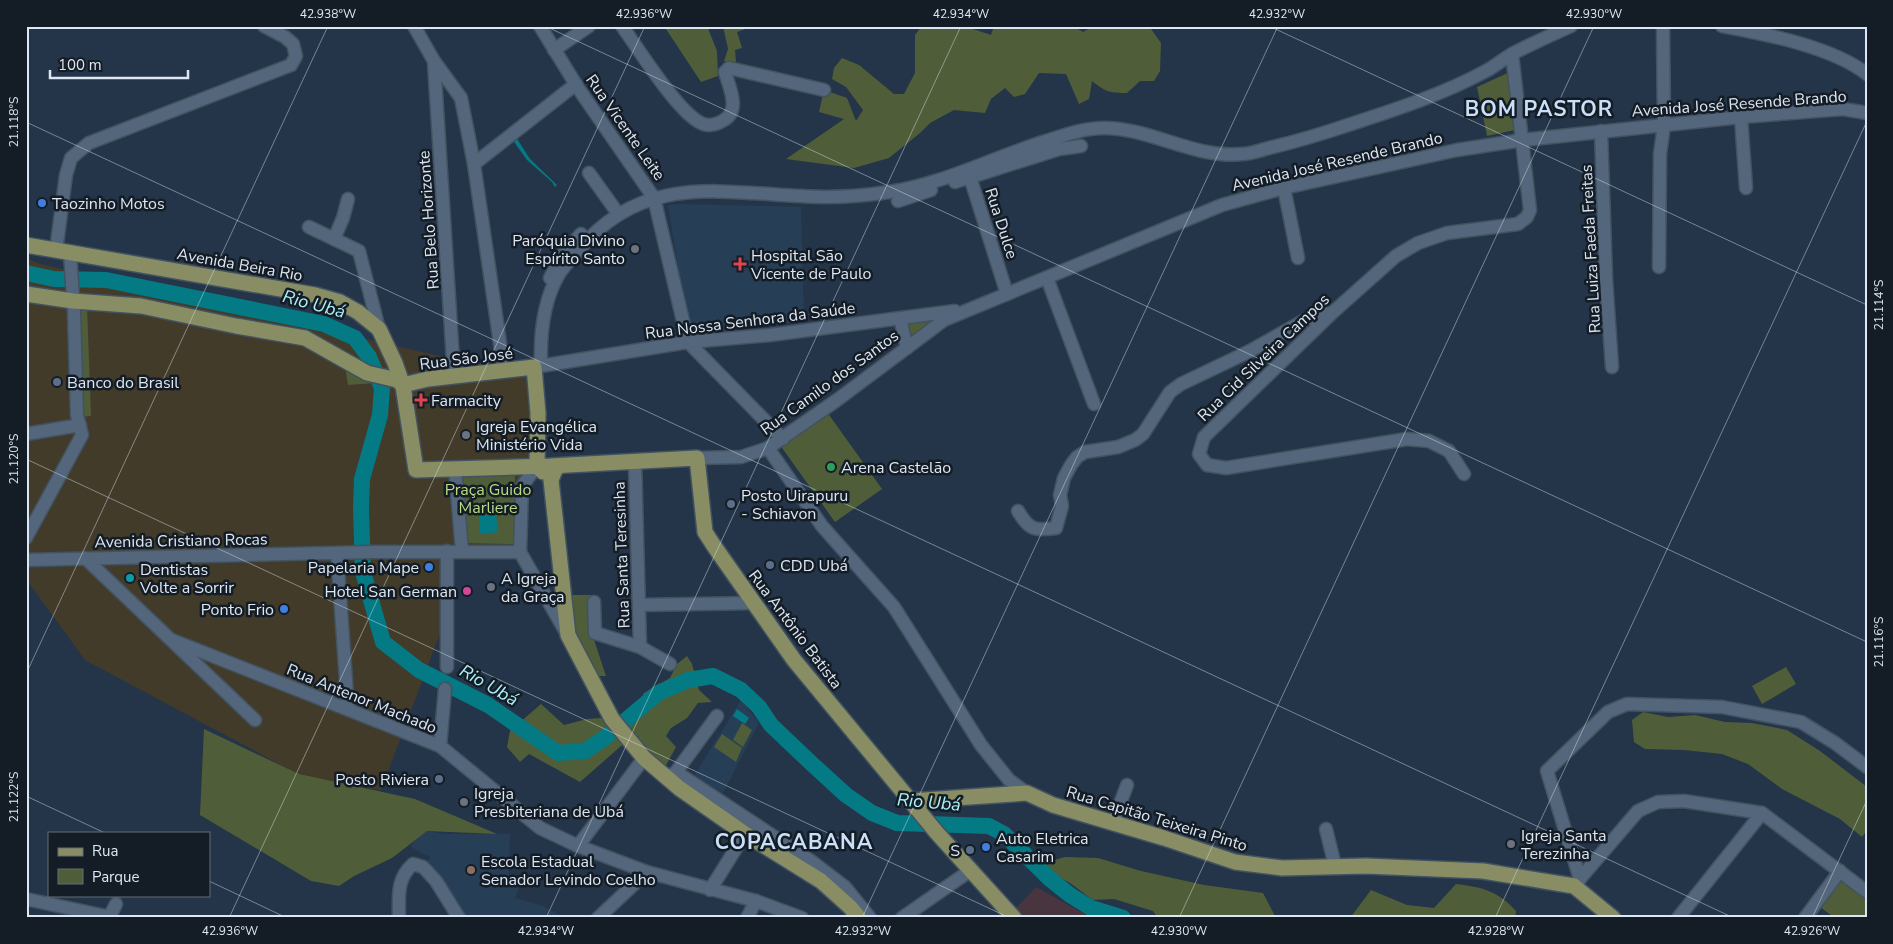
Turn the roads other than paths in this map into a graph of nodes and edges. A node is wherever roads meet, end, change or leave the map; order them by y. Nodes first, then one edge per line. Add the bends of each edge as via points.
1 (264, 26) edge
2 (414, 26) edge
3 (540, 26) edge
4 (589, 26) edge
5 (622, 26) edge
6 (1571, 26) edge
7 (1663, 26) edge
8 (1722, 26) edge
9 (1772, 31) edge
10 (554, 50) junction
11 (1512, 54) junction
12 (434, 61) junction
13 (1867, 74) edge
14 (576, 84) junction
15 (824, 90) dead end
16 (1867, 113) edge
17 (1741, 117) junction
18 (1664, 124) junction
19 (1601, 130) junction
20 (1523, 140) junction
21 (1081, 146) dead end
22 (474, 164) junction
23 (589, 173) dead end
24 (967, 174) junction
25 (1284, 188) junction
26 (1746, 188) dead end
27 (653, 195) junction
28 (348, 199) dead end
29 (898, 201) dead end
30 (614, 208) junction
31 (309, 227) dead end
32 (334, 239) junction
33 (26, 245) edge
34 (65, 257) junction
35 (1298, 258) dead end
36 (1659, 267) dead end
37 (1047, 278) junction
38 (1008, 293) junction
39 (26, 294) edge
40 (72, 295) junction
41 (971, 309) junction
42 (1332, 313) junction
43 (900, 318) junction
44 (379, 329) junction
45 (688, 342) junction
46 (542, 346) junction
47 (907, 348) junction
48 (538, 366) junction
49 (1612, 366) dead end
50 (388, 369) junction
51 (504, 370) junction
52 (454, 376) junction
53 (404, 391) junction
54 (1094, 404) dead end
55 (80, 425) junction
56 (26, 434) edge
57 (783, 439) junction
58 (768, 448) junction
59 (697, 458) junction
60 (635, 462) junction
61 (537, 466) junction
62 (559, 466) junction
63 (455, 469) junction
64 (1464, 474) dead end
65 (551, 480) junction
66 (1018, 512) dead end
67 (28, 532) edge
68 (447, 551) junction
69 (462, 551) junction
70 (520, 552) junction
71 (343, 553) junction
72 (86, 558) junction
73 (26, 560) edge
74 (594, 602) dead end
75 (753, 603) junction
76 (639, 605) junction
77 (568, 635) junction
78 (172, 640) junction
79 (640, 647) junction
80 (670, 664) dead end
81 (447, 667) dead end
82 (445, 689) dead end
83 (348, 709) junction
84 (717, 716) dead end
85 (255, 720) dead end
86 (440, 746) junction
87 (644, 758) junction
88 (1867, 767) edge
89 (672, 774) junction
90 (1126, 785) dead end
91 (1027, 793) junction
92 (915, 806) junction
93 (1762, 813) junction
94 (1112, 823) junction
95 (1326, 829) dead end
96 (745, 834) junction
97 (578, 846) junction
98 (1335, 866) junction
99 (971, 870) junction
100 (1840, 871) junction
101 (647, 872) junction
102 (1577, 883) junction
103 (710, 890) junction
104 (1867, 892) edge
105 (26, 899) edge
106 (756, 901) junction
107 (116, 904) dead end
108 (110, 917) edge
109 (1014, 917) edge
110 (399, 918) edge
111 (459, 918) edge
112 (598, 918) edge
113 (748, 918) edge
114 (802, 918) edge
115 (859, 918) edge
116 (870, 918) edge
117 (902, 918) edge
118 (1613, 918) edge
119 (1678, 918) edge
120 (1805, 918) edge

1 - 34 street via 293,44 296,56 291,65 89,142 71,158 66,175
2 - 12 street
3 - 10 street, Rua Vicente Leite
4 - 10 street
5 - 15 street via 669,91 700,123 711,125 731,116 734,106 725,72 729,68
6 - 11 street
7 - 18 street
8 - 9 street
9 - 13 street via 1854,64
10 - 14 street, Rua Vicente Leite
11 - 20 street
11 - 24 street via 1467,81 1403,107 1299,141 1242,154 1218,154 1146,133 1102,128 1079,130 1036,144
12 - 22 street via 461,98
12 - 52 street, Rua Belo Horizonte
14 - 22 street
14 - 27 street, Rua Vicente Leite
16 - 17 street, Avenida José Resende Brando via 1843,109
17 - 18 street, Avenida José Resende Brando
17 - 26 street
18 - 19 street, Avenida José Resende Brando
18 - 36 street via 1660,154
19 - 20 street, Avenida José Resende Brando
19 - 49 street, Rua Luiza Faeda Freitas
20 - 25 street, Avenida José Resende Brando via 1456,150
20 - 42 street, Rua Cid Silveira Campos via 1530,210 1527,217 1518,224 1447,233 1418,243 1382,267
21 - 24 street
22 - 51 street
23 - 30 street
24 - 27 street via 872,194 825,197 731,190
24 - 29 street, Rua Dulce
24 - 38 street, Rua Dulce
25 - 35 street
25 - 37 street, Avenida José Resende Brando via 1222,205
27 - 30 street
27 - 45 street, Rua Vicente Leite
27 - 46 street via 603,225 559,274 544,311
28 - 32 street
30 - 46 street via 584,231 556,265 539,315
31 - 32 street
32 - 44 street via 359,250
33 - 34 main road, Avenida Beira Rio
34 - 40 street
34 - 44 main road, Avenida Beira Rio via 315,295 340,302
37 - 38 street, Avenida José Resende Brando
37 - 54 street
38 - 41 street, Rua Camilo dos Santos
39 - 40 main road
40 - 50 main road via 305,338 365,371
40 - 55 street via 76,415
41 - 43 street, Rua Nossa Senhora da Saúde
41 - 47 street, Rua Camilo dos Santos via 944,320
42 - 64 street, Rua Cid Silveira Campos via 1204,437 1199,454 1207,465 1226,468 1407,439 1429,441 1450,451
42 - 66 street via 1305,320 1181,384 1170,392 1143,434 1135,440 1118,447 1085,452 1077,458 1064,478 1056,528 1039,530 1026,525
43 - 45 street, Rua Nossa Senhora da Saúde
43 - 47 street
44 - 50 main road, Avenida Beira Rio
45 - 48 street, Rua Nossa Senhora da Saúde
45 - 57 street
46 - 48 street
47 - 57 street, Rua Camilo dos Santos
48 - 51 main road, Rua São José
48 - 61 main road
50 - 53 main road
51 - 52 main road, Rua São José
52 - 53 main road, Rua São José
53 - 63 main road, Rua Camilo dos Santos via 416,470
55 - 56 street
55 - 67 street via 82,434
57 - 58 street, Rua Camilo dos Santos
58 - 59 street, Rua Camilo dos Santos via 741,457
58 - 91 street via 822,526 894,608 981,746 1009,780
59 - 60 main road, Rua Camilo dos Santos
59 - 75 main road, Rua Antônio Batista via 706,532
60 - 62 main road, Rua Camilo dos Santos
60 - 76 street, Rua Santa Teresinha
61 - 62 main road, Rua Camilo dos Santos
61 - 63 main road, Rua Camilo dos Santos
61 - 65 main road
61 - 70 street via 522,486
62 - 65 main road
63 - 69 street
65 - 77 main road
68 - 69 street
68 - 71 street, Avenida Cristiano Rocas
68 - 81 street
69 - 70 street
70 - 77 street
71 - 72 street, Avenida Cristiano Rocas
71 - 83 street
72 - 73 street, Avenida Cristiano Rocas
72 - 78 street
74 - 79 street via 595,633
75 - 76 street
75 - 92 main road, Rua Antônio Batista via 794,660
76 - 79 street, Rua Santa Teresinha
77 - 87 main road via 612,719
78 - 83 street, Rua Antenor Machado
78 - 85 street
79 - 80 street
82 - 86 street
83 - 86 street, Rua Antenor Machado
84 - 89 street
86 - 97 street, Rua Antenor Machado via 540,828
87 - 89 main road
87 - 97 street
88 - 102 street via 1802,722 1722,708 1627,704 1608,712 1547,771
89 - 96 main road via 679,788
89 - 116 street via 811,861 844,887
90 - 94 street
91 - 92 main road, Rua Capitão Teixeira Pinto
91 - 94 main road, Rua Capitão Teixeira Pinto via 1053,805
92 - 99 main road, Rua Antônio Batista
93 - 100 street
93 - 102 street via 1684,801 1658,802 1638,811
93 - 119 street
94 - 98 main road, Rua Capitão Teixeira Pinto via 1235,862 1282,868
95 - 98 street
96 - 103 street
96 - 115 main road via 821,881
97 - 101 street, Rua Antenor Machado
98 - 102 main road, Rua Capitão Teixeira Pinto via 1483,871
99 - 109 main road, Rua Antônio Batista
99 - 117 street
100 - 104 street
100 - 120 street
101 - 103 street, Rua Antenor Machado
101 - 112 street
102 - 118 main road
103 - 106 street, Rua Antenor Machado
105 - 108 street
106 - 113 street
106 - 114 street, Rua Antenor Machado
107 - 108 street
110 - 111 street via 399,885 404,871 413,864 423,866 436,881

